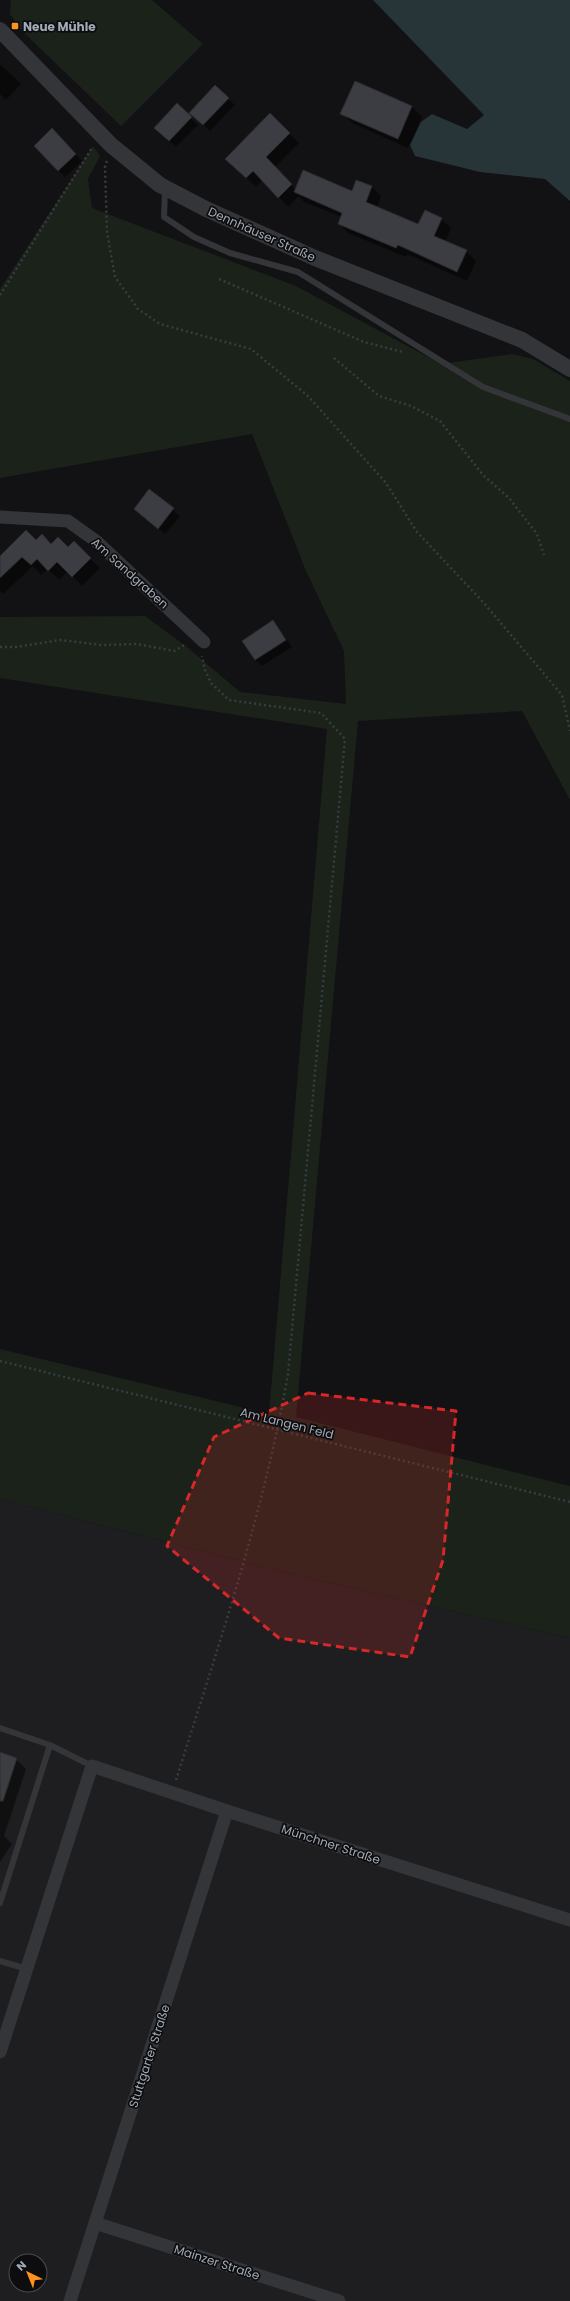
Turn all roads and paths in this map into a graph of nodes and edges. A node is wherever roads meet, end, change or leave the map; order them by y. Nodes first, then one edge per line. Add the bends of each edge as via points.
1 (0, 30) edge
2 (105, 139) junction
3 (166, 188) junction
4 (219, 279) dead end
5 (0, 295) edge
6 (409, 353) dead end
7 (334, 358) dead end
8 (570, 369) edge
9 (570, 419) edge
10 (0, 517) edge
11 (544, 555) dead end
12 (201, 639) junction
13 (0, 647) edge
14 (570, 731) edge
15 (0, 1361) edge
16 (278, 1430) junction
17 (570, 1502) edge
18 (0, 1728) edge
19 (50, 1745) junction
20 (92, 1766) junction
21 (172, 1793) junction
22 (227, 1811) junction
23 (0, 1903) edge
24 (570, 1920) edge
25 (0, 1961) edge
26 (27, 1969) junction
27 (0, 2052) edge
28 (95, 2223) junction
29 (70, 2301) edge
30 (339, 2301) edge

1 - 2 street, Dennhäuser Straße
2 - 3 street, Dennhäuser Straße
2 - 5 path via 84,164
2 - 14 path via 106,232 115,277 138,309 160,324 251,349 308,396 386,483 417,532 482,602 562,695
3 - 8 street, Dennhäuser Straße via 315,258 522,340
3 - 9 lane via 164,217 194,237 230,253 298,272 483,387
4 - 6 path via 364,342
7 - 11 path via 379,396 411,406 440,421 483,475 509,498 537,534
10 - 12 street, Am Sandgraben via 68,521 96,541
12 - 13 path via 174,651 137,644 102,645 60,640
12 - 16 path via 205,670 211,683 229,700 321,713 345,739 288,1374
15 - 16 path, Am Langen Feld
16 - 17 path, Am Langen Feld
16 - 21 path via 230,1606
18 - 19 lane
19 - 20 lane
19 - 23 lane
20 - 21 street, Münchner Straße
20 - 26 street
21 - 22 street, Münchner Straße
22 - 24 street, Münchner Straße
22 - 28 street, Stuttgarter Straße
25 - 26 lane
26 - 27 street
28 - 29 street, Stuttgarter Straße
28 - 30 street, Mainzer Straße

